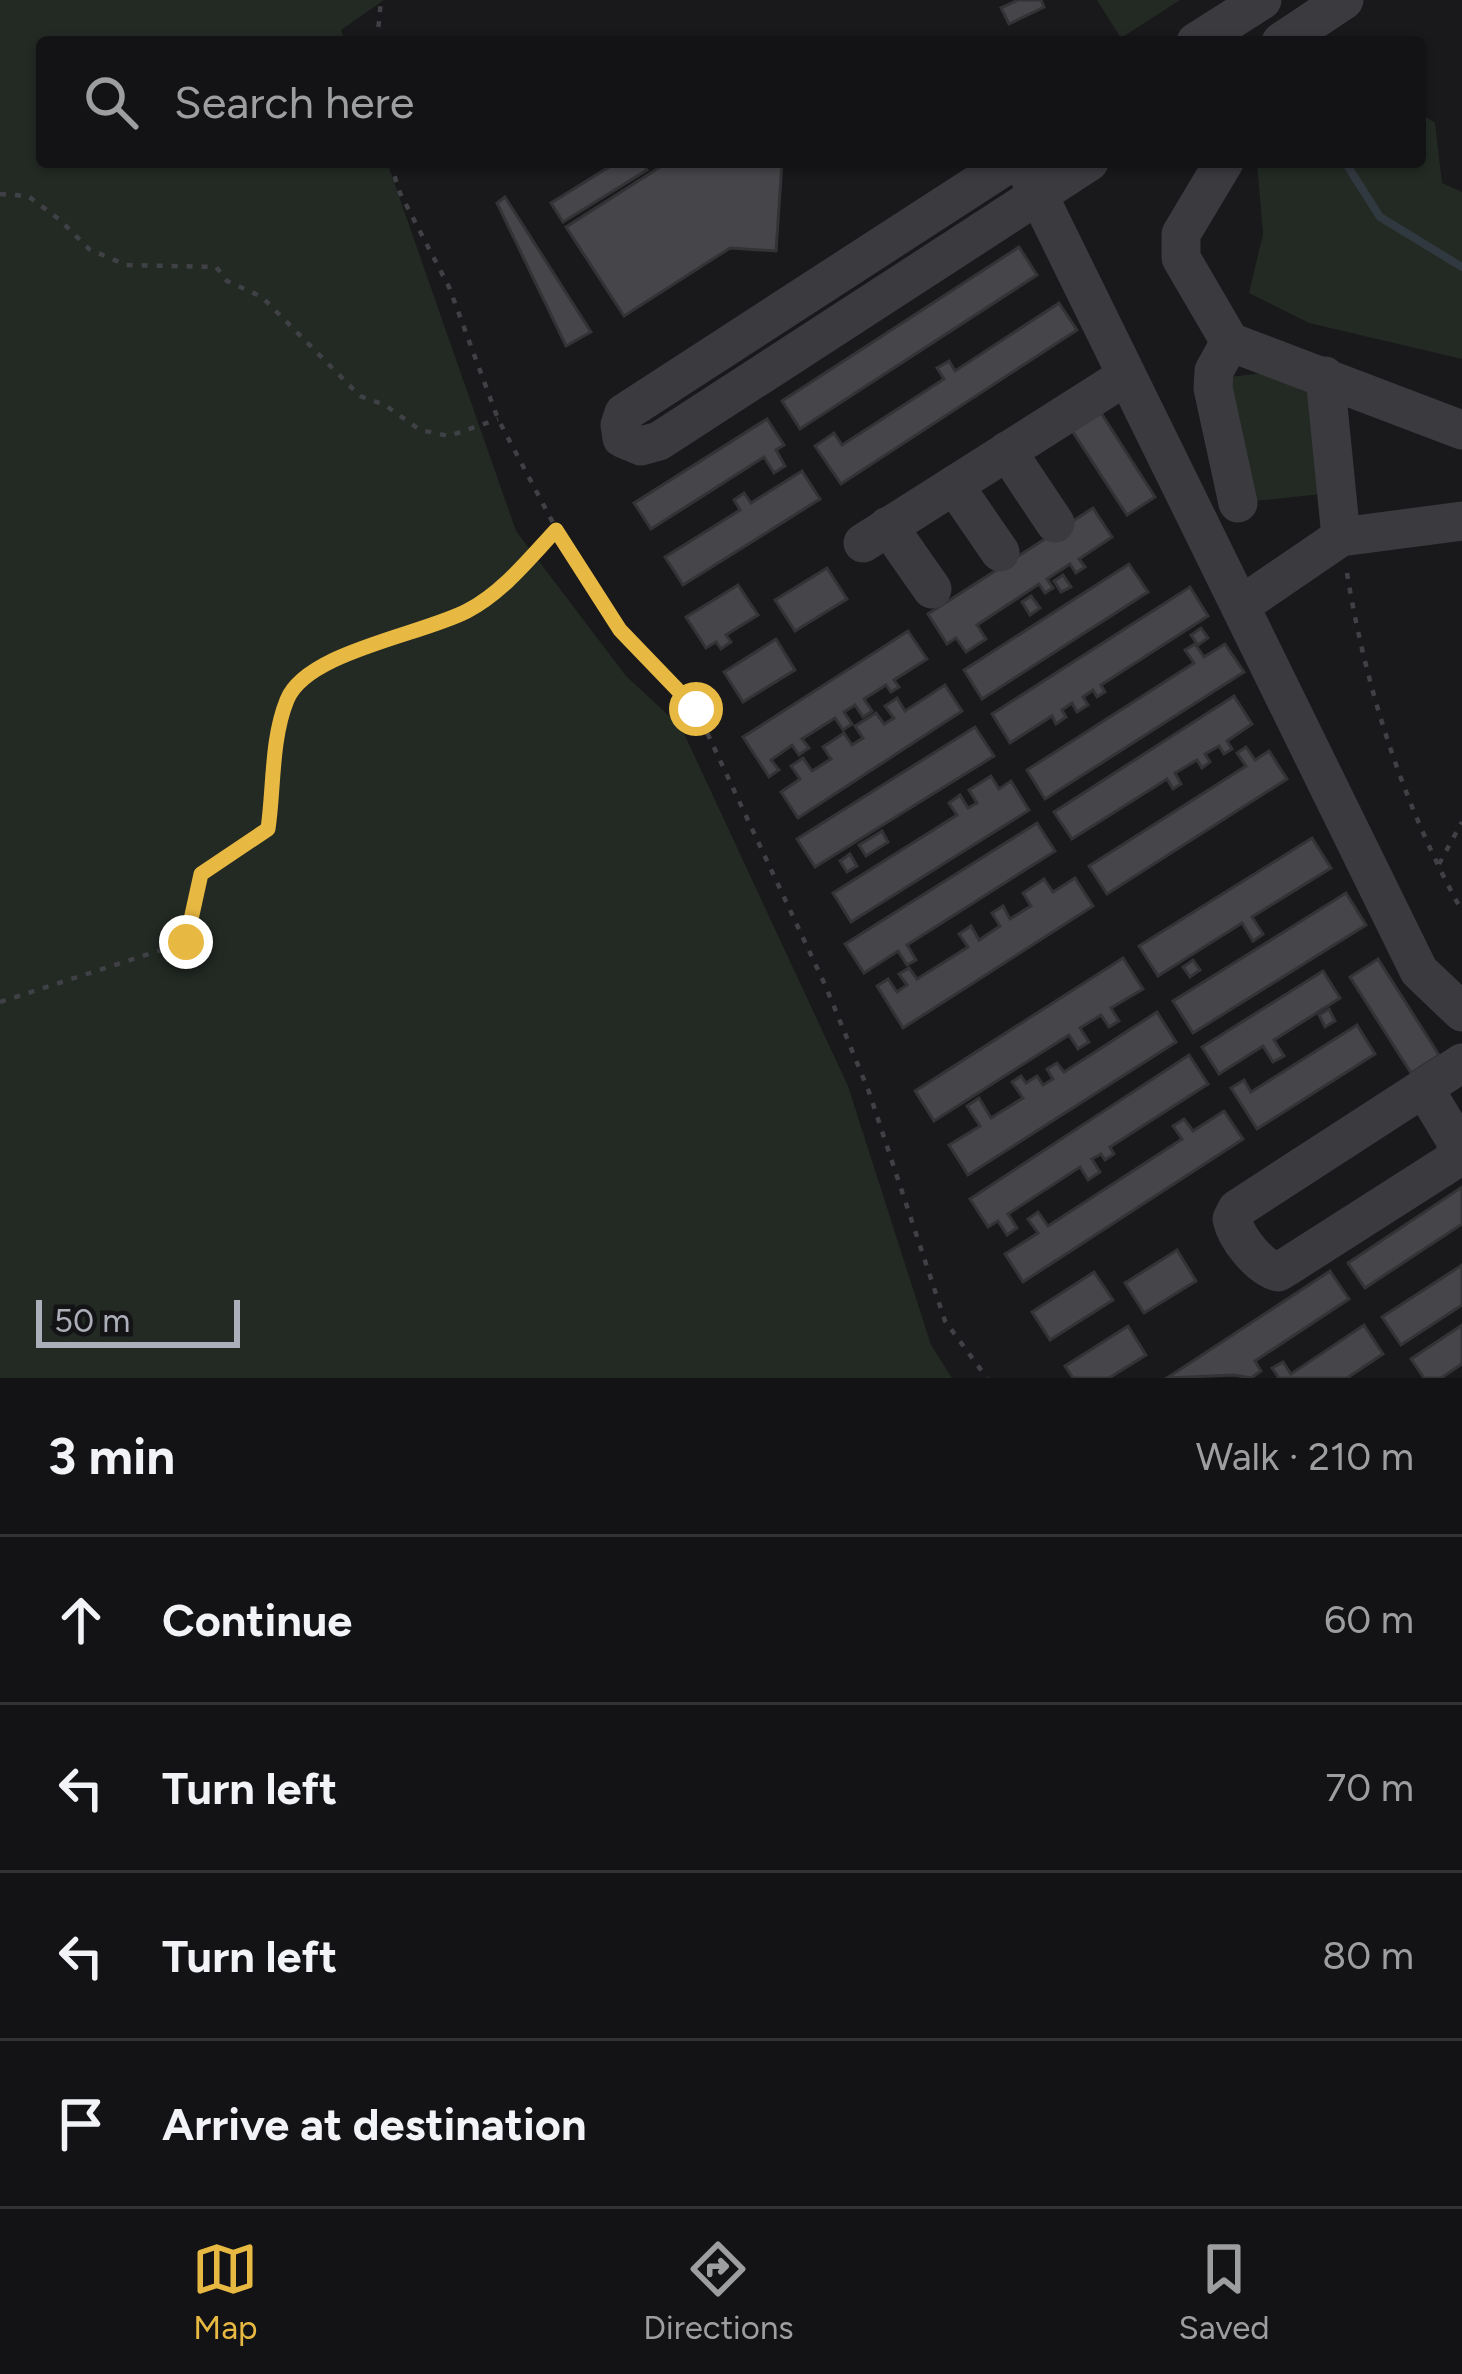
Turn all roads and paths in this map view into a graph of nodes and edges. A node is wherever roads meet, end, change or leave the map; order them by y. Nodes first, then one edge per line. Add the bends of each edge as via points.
1 (381, 0) edge
2 (1262, 0) edge
3 (1343, 0) edge
4 (378, 36) edge
5 (1205, 36) edge
6 (1290, 36) edge
7 (392, 168) edge
8 (1002, 168) edge
9 (1067, 168) edge
10 (1220, 168) edge
11 (1030, 178) edge
12 (0, 194) edge
13 (1230, 342) junction
14 (1126, 376) junction
15 (1325, 376) junction
16 (498, 419) junction
17 (1462, 430) edge
18 (1007, 452) junction
19 (953, 485) junction
20 (1238, 502) dead end
21 (1462, 521) edge
22 (1055, 523) dead end
23 (556, 530) junction
24 (1341, 537) junction
25 (1000, 552) dead end
26 (932, 589) dead end
27 (1240, 606) junction
28 (1462, 822) edge
29 (1438, 865) junction
30 (1462, 911) edge
31 (0, 1002) edge
32 (1462, 1012) edge
33 (1462, 1063) edge
34 (1424, 1088) junction
35 (986, 1378) edge

1 - 4 path
2 - 5 street
3 - 6 street
7 - 16 path via 449,287
8 - 11 street via 624,412 622,438 641,446 659,441
9 - 11 street
10 - 13 street via 1181,234 1180,258
11 - 14 street
12 - 16 path via 28,196 89,249 126,265 216,267 262,296 360,396 420,430 449,436
13 - 15 street
13 - 20 street via 1213,388
14 - 18 street
14 - 27 street
15 - 17 street
15 - 24 street
16 - 23 path
18 - 19 street
18 - 22 street
19 - 25 street
19 - 26 street via 876,534
21 - 24 street
23 - 31 path via 471,610 301,677 287,699 268,829 201,874 186,942
23 - 35 path via 620,630 696,709 869,1092 945,1321
24 - 27 street
24 - 29 path via 1376,704
27 - 32 street via 1419,970
28 - 29 path
29 - 30 path
33 - 34 street
34 - 34 street via 1237,1209 1234,1230 1267,1269 1288,1266 1454,1160 1457,1143

